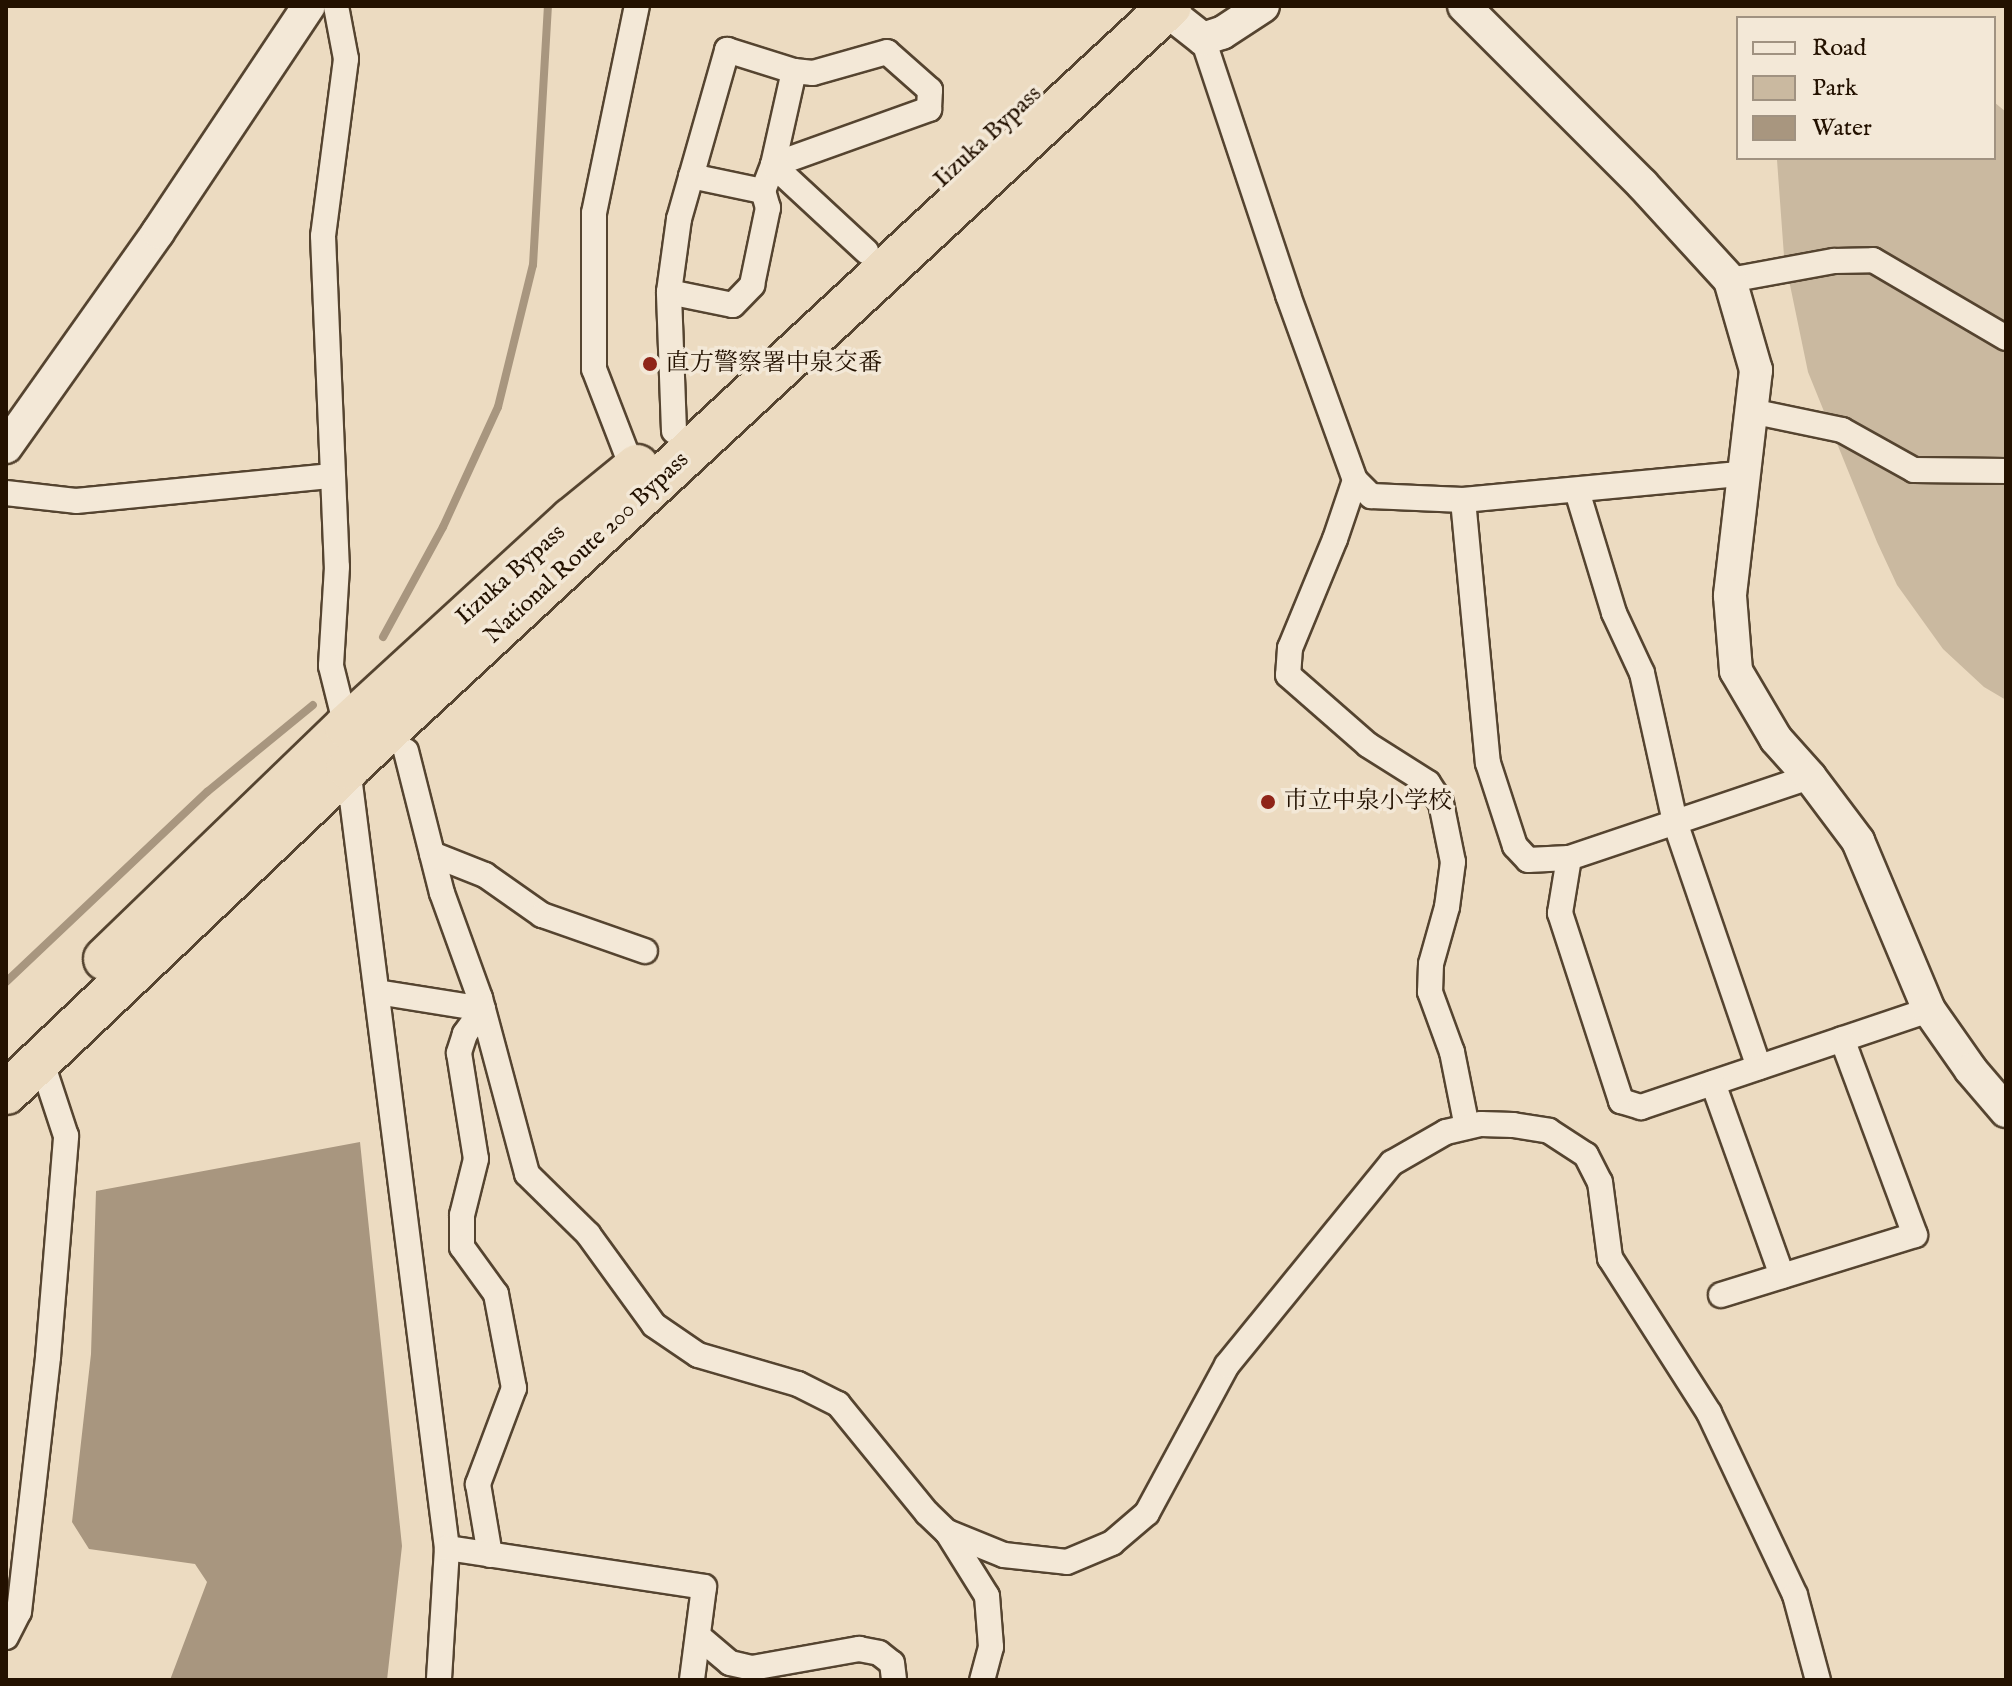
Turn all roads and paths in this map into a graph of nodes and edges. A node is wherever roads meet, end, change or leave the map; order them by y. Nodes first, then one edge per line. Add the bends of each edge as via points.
1 (309, 6) edge
2 (336, 6) edge
3 (637, 6) edge
4 (1263, 6) edge
5 (1464, 6) edge
6 (1156, 7) edge
7 (1203, 39) junction
8 (794, 71) junction
9 (773, 165) junction
10 (691, 176) junction
11 (763, 191) junction
12 (866, 251) junction
13 (1730, 280) junction
14 (669, 292) junction
15 (2006, 338) edge
16 (1751, 411) junction
17 (674, 431) junction
18 (6, 447) edge
19 (633, 470) junction
20 (2006, 471) edge
21 (1747, 473) junction
22 (332, 476) junction
23 (1355, 480) junction
24 (1577, 491) junction
25 (6, 493) edge
26 (1463, 500) junction
27 (346, 726) junction
28 (406, 751) dead end
29 (348, 768) junction
30 (1810, 777) junction
31 (1675, 822) junction
32 (432, 854) junction
33 (1569, 858) junction
34 (645, 951) dead end
35 (377, 992) junction
36 (483, 1009) junction
37 (1929, 1010) junction
38 (1842, 1039) junction
39 (23, 1057) edge
40 (1759, 1067) junction
41 (1713, 1083) junction
42 (6, 1093) edge
43 (2006, 1111) edge
44 (1467, 1127) junction
45 (1782, 1276) junction
46 (1721, 1295) dead end
47 (947, 1532) junction
48 (447, 1548) junction
49 (490, 1555) junction
50 (698, 1636) junction
51 (6, 1637) edge
52 (439, 1680) edge
53 (692, 1680) edge
54 (894, 1680) edge
55 (982, 1680) edge
56 (1818, 1680) edge

1 - 18 street via 176,207
2 - 22 street via 346,59 323,236
3 - 19 street via 594,213 594,369
4 - 7 street
5 - 13 street
6 - 7 street
6 - 12 highway, Iizuka Bypass
6 - 29 highway, National Route 200 Bypass
7 - 23 street
8 - 9 street
8 - 9 street via 813,73 887,52 930,90 929,109
8 - 10 street via 727,50
9 - 11 street
9 - 12 street
10 - 11 street
10 - 14 street
11 - 14 street via 768,208 752,285 733,305
12 - 17 highway, Iizuka Bypass
13 - 15 street via 1834,261 1873,260
13 - 16 street via 1756,370
14 - 17 street
16 - 20 street via 1842,430 1914,470
16 - 21 street
17 - 19 highway, Iizuka Bypass
19 - 27 highway, Iizuka Bypass via 572,519
21 - 24 street
21 - 30 street via 1730,596 1736,671 1776,739
22 - 25 street via 76,501
22 - 27 street via 337,567 331,666
23 - 26 street via 1371,496
23 - 44 street via 1290,648 1288,675 1368,745 1428,783 1441,803 1453,862 1430,992 1452,1052
24 - 26 street
24 - 31 street via 1614,613 1642,673
26 - 33 street via 1488,763 1515,846 1528,860
27 - 29 street
27 - 39 highway, Iizuka Bypass
28 - 32 street
29 - 35 street
29 - 39 highway, National Route 200 Bypass
30 - 31 street
30 - 37 street via 1858,841
31 - 33 street
31 - 40 street
32 - 34 street via 485,875 542,915
32 - 36 street
33 - 41 street via 1560,913 1621,1101 1641,1107
35 - 36 street
35 - 48 street
36 - 47 street via 527,1174 588,1234 654,1325 698,1355 798,1384 838,1404
36 - 49 street via 459,1053 476,1159 462,1215 462,1247 496,1294 514,1388 478,1484
37 - 38 street
37 - 43 street
38 - 40 street
38 - 45 street via 1915,1235
39 - 42 highway, National Route 200 Bypass
39 - 51 street via 66,1136 66,1152 19,1612
40 - 41 street
41 - 45 street
44 - 47 street via 1446,1132 1392,1163 1227,1365 1147,1513 1112,1543 1067,1562 1004,1555
44 - 56 street via 1513,1125 1549,1131 1586,1155 1600,1182 1610,1258 1709,1413 1795,1595
45 - 46 street
47 - 55 street via 987,1596 991,1647
48 - 49 street
48 - 52 street
49 - 50 street via 704,1587
50 - 53 street
50 - 54 street via 730,1663 752,1668 859,1649 879,1653 892,1663

